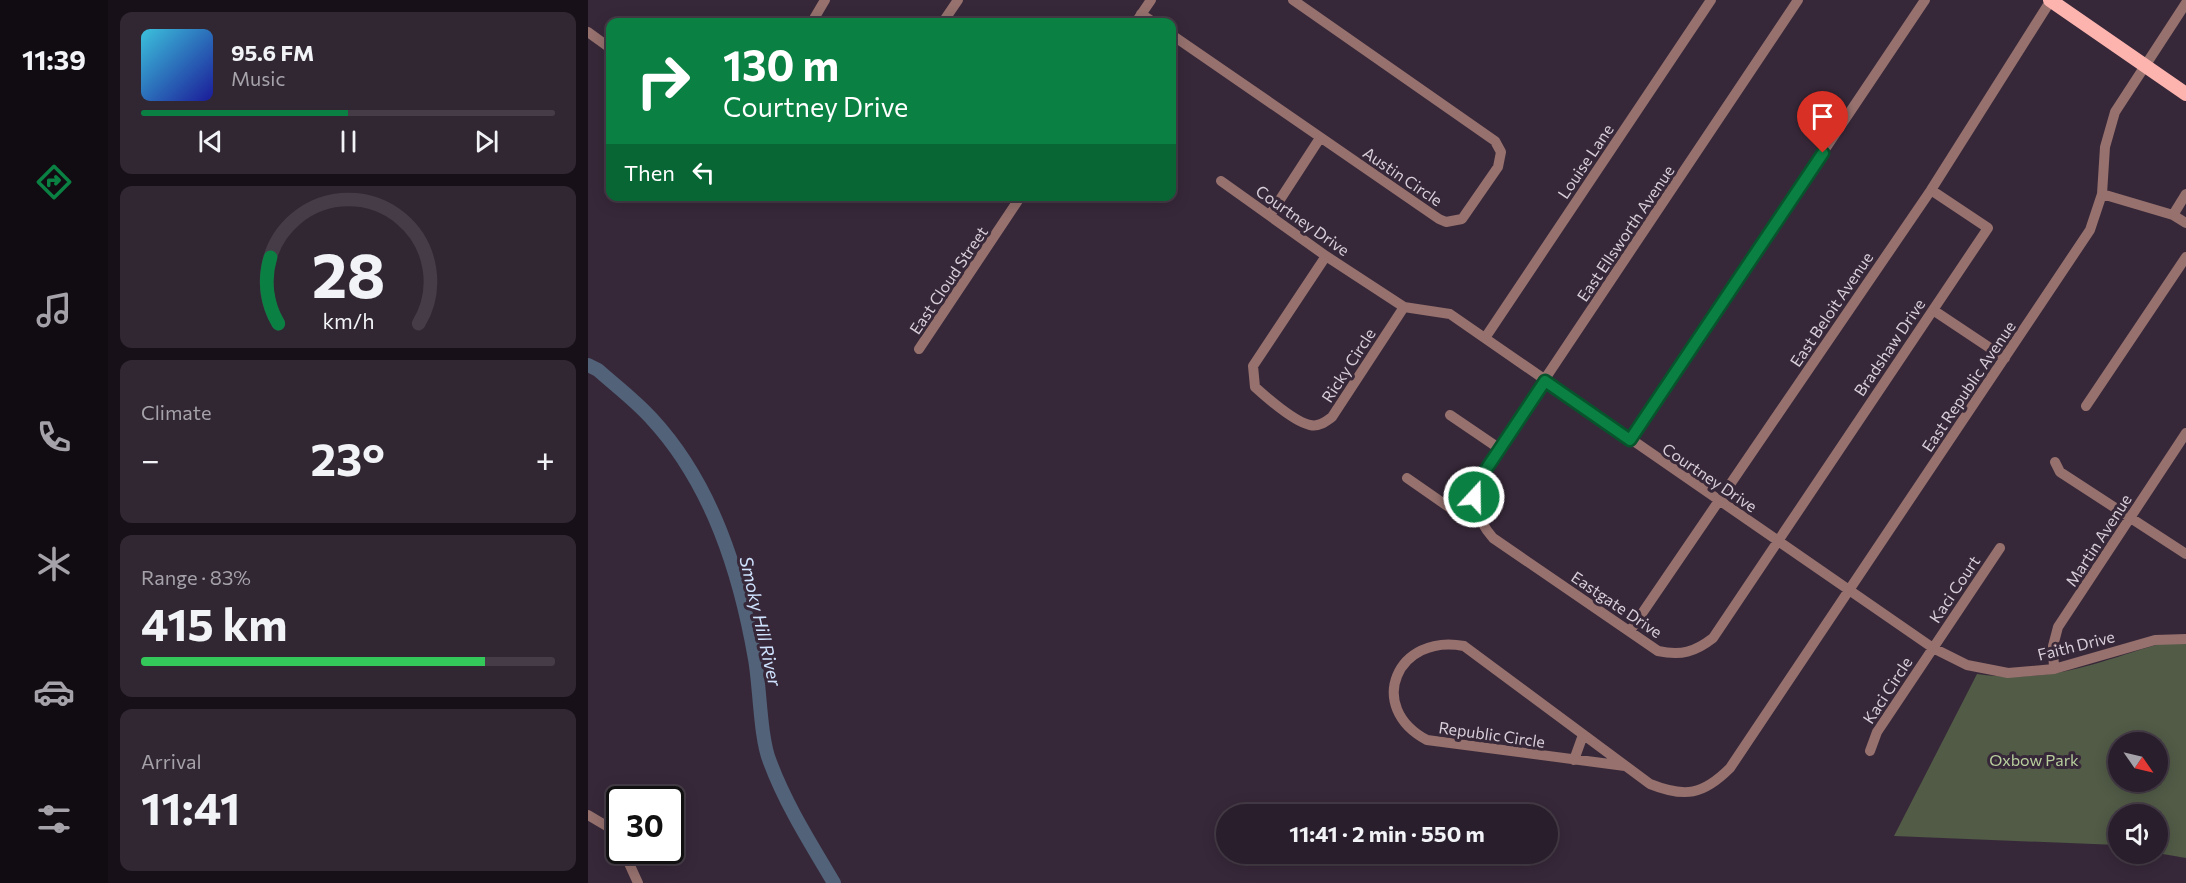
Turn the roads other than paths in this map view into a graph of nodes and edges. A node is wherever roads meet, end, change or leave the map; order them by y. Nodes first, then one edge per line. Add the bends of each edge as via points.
1 (825, 0) edge
2 (958, 0) edge
3 (1150, 0) edge
4 (1293, 0) edge
5 (1711, 0) edge
6 (1798, 0) edge
7 (1925, 0) edge
8 (2050, 0) edge
9 (2186, 3) edge
10 (814, 18) edge
11 (946, 18) edge
12 (1138, 18) edge
13 (588, 32) edge
14 (1176, 38) edge
15 (606, 45) edge
16 (2144, 64) junction
17 (2186, 94) edge
18 (1320, 138) junction
19 (1221, 181) dead end
20 (1931, 190) junction
21 (2102, 194) junction
22 (2186, 194) edge
23 (1018, 201) edge
24 (2173, 214) junction
25 (1270, 215) junction
26 (2186, 223) edge
27 (1326, 256) junction
28 (2186, 257) edge
29 (1404, 307) junction
30 (1933, 309) junction
31 (1485, 338) junction
32 (919, 349) dead end
33 (2005, 358) junction
34 (1545, 381) junction
35 (2086, 406) dead end
36 (1450, 415) dead end
37 (2186, 433) edge
38 (1630, 440) junction
39 (1500, 448) junction
40 (2055, 462) dead end
41 (1407, 478) dead end
42 (1718, 500) junction
43 (1475, 510) junction
44 (2130, 517) junction
45 (1778, 541) junction
46 (2000, 548) dead end
47 (2186, 554) edge
48 (1850, 591) junction
49 (1630, 632) junction
50 (2186, 639) edge
51 (1933, 648) junction
52 (2054, 669) junction
53 (1583, 735) junction
54 (1870, 751) dead end
55 (1574, 760) junction
56 (1624, 766) junction
57 (1730, 768) joint
58 (588, 815) edge
59 (606, 826) edge
60 (630, 864) edge
61 (638, 883) edge

1 - 10 street
2 - 11 street
3 - 12 street
4 - 18 street, Austin Circle via 1489,136 1498,146 1501,159 1468,213 1462,219 1446,222
5 - 31 street, Louise Lane
6 - 34 street, East Ellsworth Avenue
7 - 38 street
8 - 16 main road
8 - 20 street, East Beloit Avenue
9 - 16 street, East Republic Avenue
13 - 15 street
14 - 18 street, Austin Circle
16 - 17 main road
16 - 21 street, East Republic Avenue via 2110,127
18 - 25 street
19 - 25 street, Courtney Drive
20 - 30 street, Bradshaw Drive via 1988,228
20 - 42 street, East Beloit Avenue
21 - 24 street
21 - 33 street, East Republic Avenue via 2090,230
22 - 24 street
23 - 32 street, East Cloud Street
24 - 26 street
25 - 27 street, Courtney Drive
27 - 29 street, Courtney Drive
27 - 29 street, Ricky Circle via 1253,366 1255,387 1302,422 1316,425 1332,417
28 - 35 street
29 - 31 street, Courtney Drive via 1450,314
30 - 33 street
30 - 45 street, Bradshaw Drive
31 - 34 street, Courtney Drive
33 - 48 street, East Republic Avenue
34 - 38 street, Courtney Drive
34 - 39 street, East Ellsworth Avenue
36 - 39 street
37 - 44 street, Martin Avenue
38 - 42 street, Courtney Drive
39 - 43 street, East Ellsworth Avenue via 1478,482
40 - 44 street via 2060,472
41 - 43 street via 1456,512
42 - 45 street, Courtney Drive
42 - 49 street, East Beloit Avenue
43 - 49 street, Eastgate Drive via 1493,538
44 - 47 street
44 - 52 street, Martin Avenue via 2058,627 2053,646
45 - 48 street, Courtney Drive
45 - 49 street, Eastgate Drive via 1713,638 1696,651 1658,651
46 - 51 street, Kaci Court
48 - 51 street, Faith Drive
48 - 57 street, East Republic Avenue
50 - 52 street, Faith Drive via 2155,640
51 - 52 street, Faith Drive via 1967,665 2008,673
51 - 54 street, Kaci Circle via 1877,732
53 - 55 street
53 - 55 street, Republic Circle via 1464,646 1428,645 1413,654 1394,686 1394,702 1401,720 1428,740
53 - 56 street, Republic Circle
55 - 56 street, Republic Circle
56 - 57 street, Republic Circle via 1670,792 1690,792 1713,785
58 - 59 street
60 - 61 street

